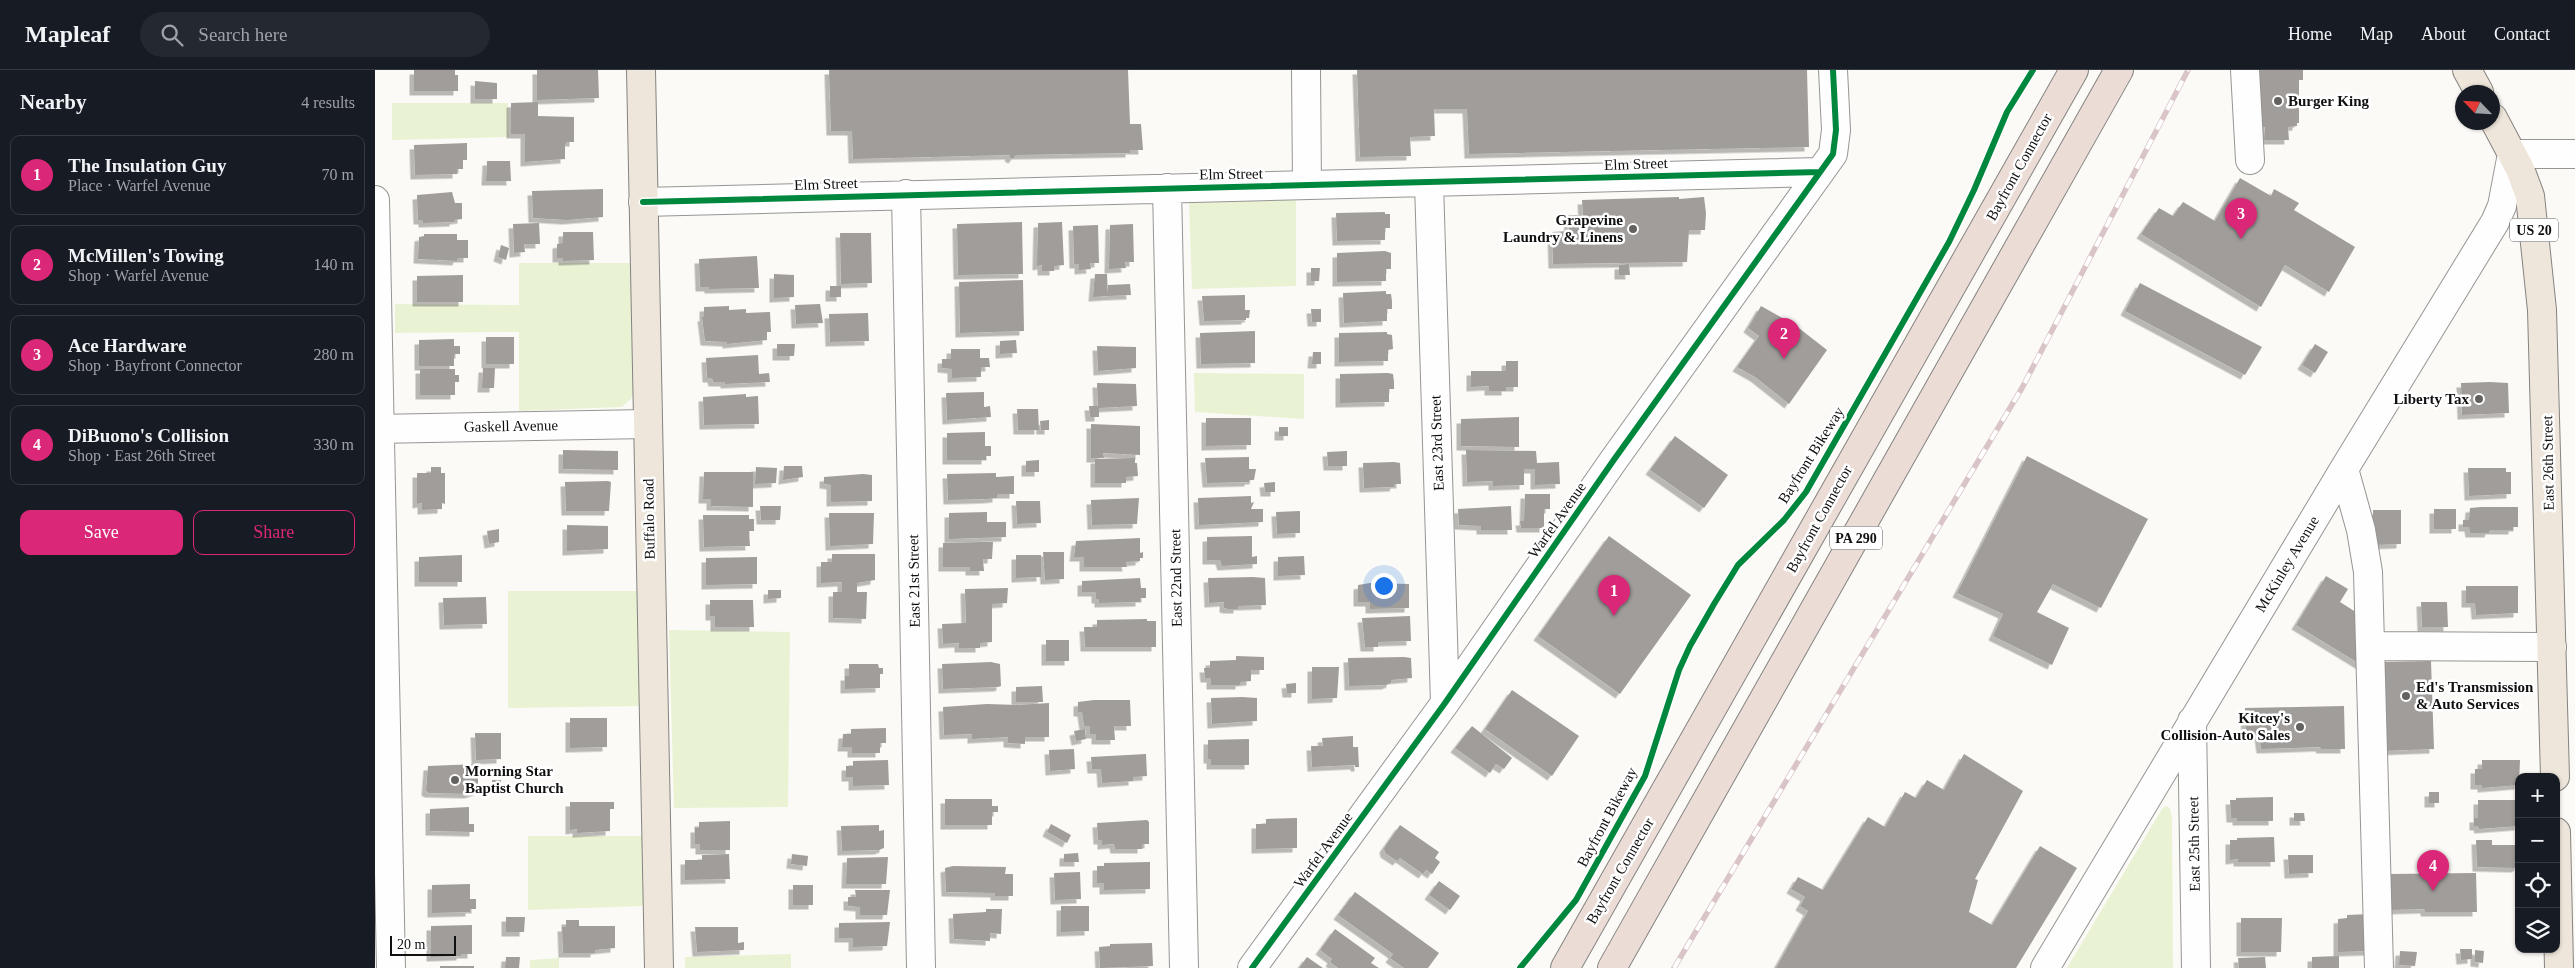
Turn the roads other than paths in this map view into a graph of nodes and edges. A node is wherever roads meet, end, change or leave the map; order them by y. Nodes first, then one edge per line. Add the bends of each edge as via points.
1 (641, 70) edge
2 (1305, 70) edge
3 (1833, 70) edge
4 (2119, 70) edge
5 (2245, 70) edge
6 (2467, 70) edge
7 (2066, 74) edge
8 (2475, 85) edge
9 (2099, 107) junction
10 (2499, 130) edge
11 (2512, 154) junction
12 (2575, 154) edge
13 (2250, 160) dead end
14 (1820, 172) junction
15 (1429, 182) junction
16 (1307, 185) junction
17 (1167, 188) junction
18 (906, 194) junction
19 (375, 200) edge
20 (643, 202) junction
21 (647, 424) junction
22 (377, 429) edge
23 (2344, 469) junction
24 (2380, 646) dead end
25 (2552, 647) junction
26 (1445, 703) junction
27 (2192, 721) junction
28 (2555, 773) edge
29 (2557, 863) edge
30 (391, 968) edge
31 (659, 968) edge
32 (921, 968) edge
33 (1184, 968) edge
34 (1252, 968) edge
35 (1565, 968) edge
36 (1612, 968) edge
37 (2045, 968) edge
38 (2196, 968) edge
39 (2379, 968) edge
40 (2559, 968) edge

1 - 20 main road, Buffalo Road
2 - 16 street
3 - 14 street, Warfel Avenue via 1835,144 1833,154
4 - 9 highway, PA 290
5 - 13 street
6 - 8 main road
7 - 9 highway
7 - 35 highway, Bayfront Connector / PA 290
9 - 36 highway, PA 290
10 - 11 main road, US 20
11 - 12 street
11 - 23 street, McKinley Avenue via 2499,215
11 - 25 main road, East 26th Street / US 20 via 2530,196 2542,310
14 - 15 street, Elm Street
14 - 26 street, Warfel Avenue
15 - 16 street, Elm Street
15 - 26 street, East 23rd Street
16 - 17 street, Elm Street
17 - 18 street, Elm Street
17 - 33 street, East 22nd Street
18 - 20 street, Elm Street
18 - 32 street, East 21st Street
19 - 22 street
20 - 21 main road, Buffalo Road
21 - 22 street, Gaskell Avenue
21 - 31 main road, Buffalo Road
22 - 30 street
23 - 27 street, McKinley Avenue
23 - 39 street via 2361,530 2368,572
24 - 25 street
25 - 28 main road, East 26th Street / US 20
26 - 34 street, Warfel Avenue
27 - 37 street, McKinley Avenue
27 - 38 street, East 25th Street
29 - 40 main road

